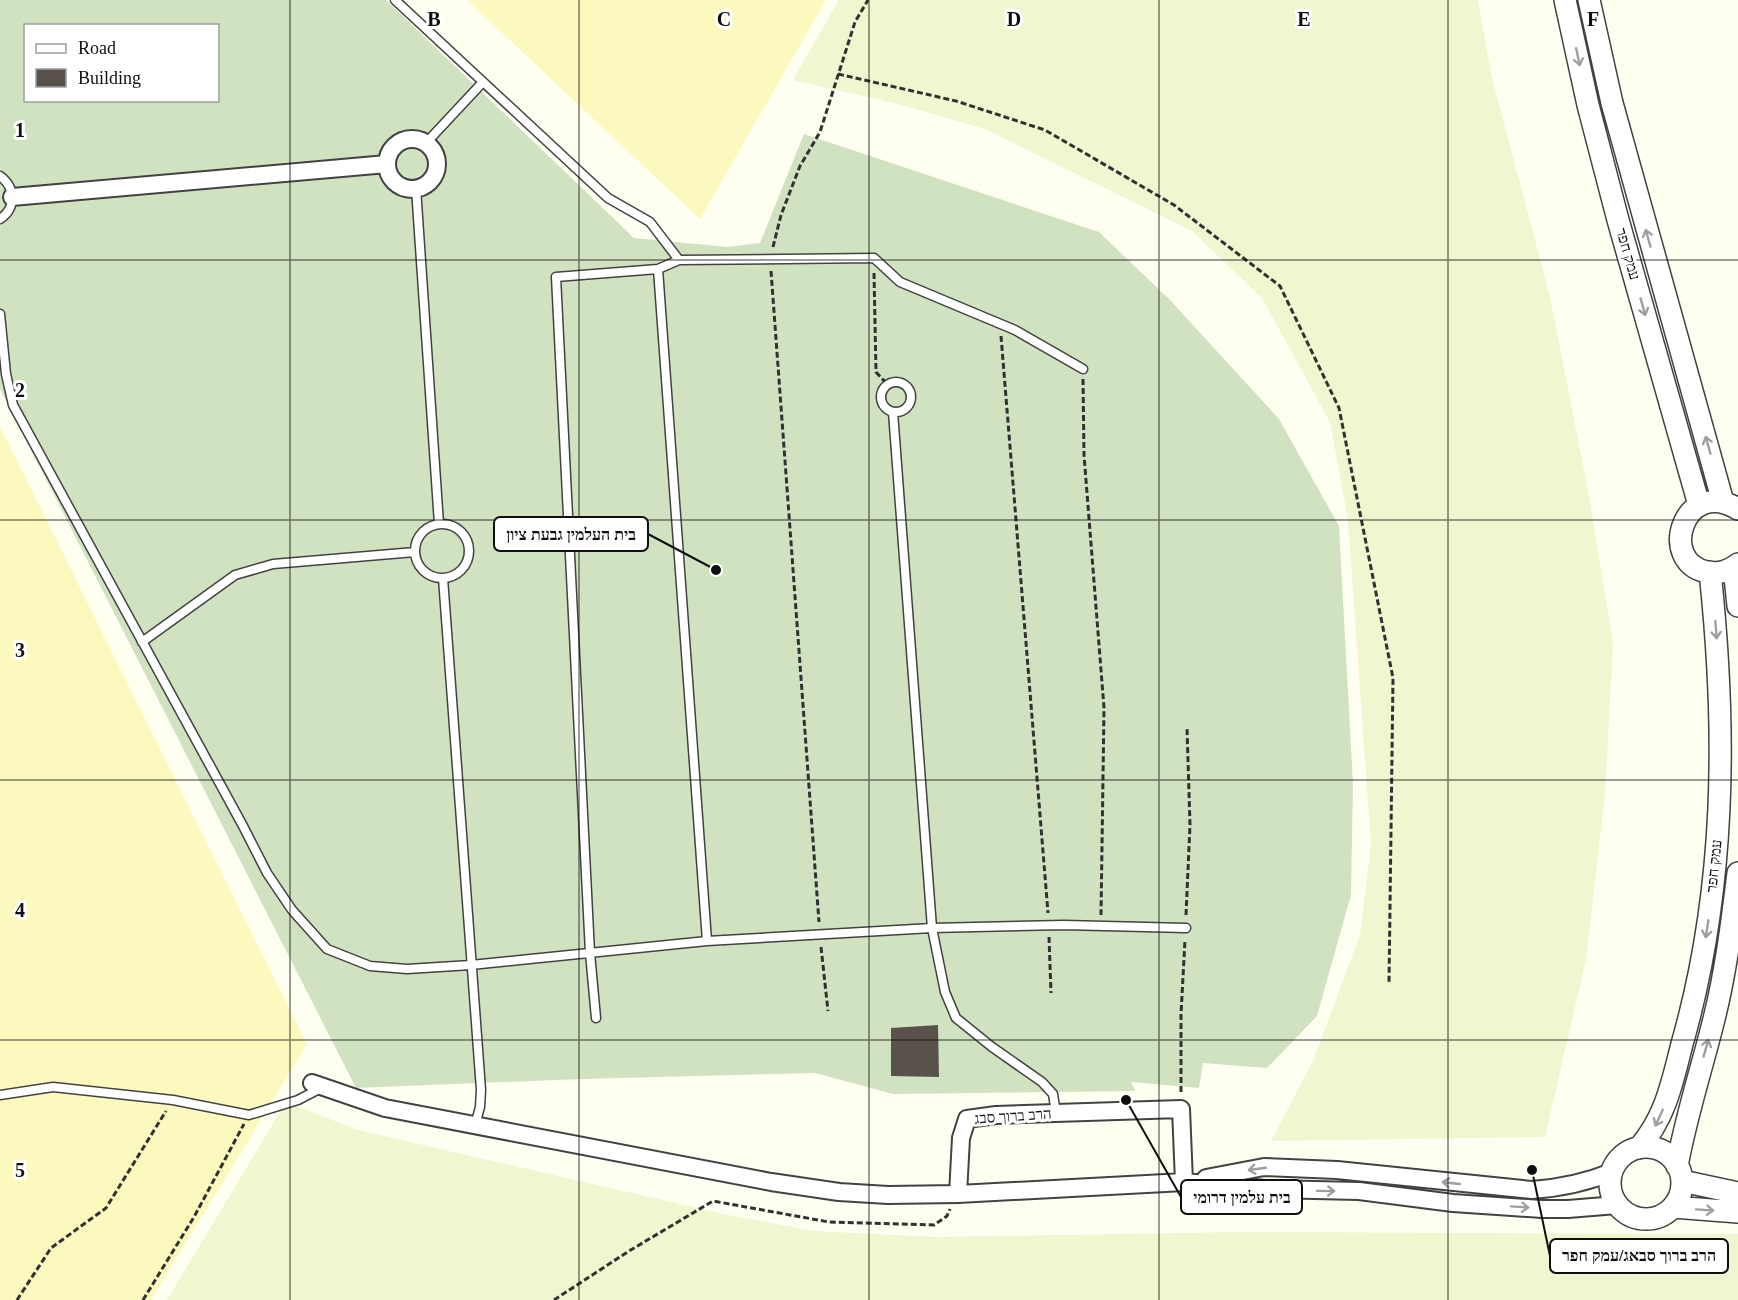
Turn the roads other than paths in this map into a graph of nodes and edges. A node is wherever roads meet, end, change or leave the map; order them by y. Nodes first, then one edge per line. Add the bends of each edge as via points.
1 (395, 0) edge
2 (1565, 0) edge
3 (1589, 0) edge
4 (483, 82) junction
5 (426, 143) junction
6 (387, 164) junction
7 (0, 176) edge
8 (416, 189) junction
9 (12, 197) junction
10 (0, 219) edge
11 (679, 260) junction
12 (658, 269) junction
13 (0, 314) edge
14 (1083, 369) road end
15 (893, 412) junction
16 (1699, 505) junction
17 (1731, 506) edge
18 (439, 524) junction
19 (415, 552) junction
20 (1736, 566) edge
21 (1710, 572) junction
22 (443, 578) junction
23 (1738, 606) edge
24 (142, 642) junction
25 (1738, 873) edge
26 (932, 928) junction
27 (1186, 928) dead end
28 (707, 941) junction
29 (590, 953) junction
30 (471, 965) junction
31 (1730, 979) edge
32 (596, 1018) dead end
33 (317, 1085) joint
34 (0, 1095) edge
35 (1056, 1113) junction
36 (475, 1125) junction
37 (1639, 1148) junction
38 (1612, 1172) junction
39 (1679, 1174) junction
40 (1184, 1182) junction
41 (1738, 1193) edge
42 (958, 1194) junction
43 (1617, 1205) junction
44 (1672, 1207) junction
45 (1738, 1212) edge

1 - 4 lane
2 -> 16 street, עמק חפר via 1618,220
17 -> 3 street, עמק חפר via 1629,169
4 - 5 lane
4 - 11 lane via 608,198 650,222
5 - 6 street via 411,138 402,141 394,146
5 - 8 street via 436,155 436,171 431,181
6 - 8 street via 393,180
6 - 9 street
7 - 9 lane via 7,182
8 - 18 lane
9 - 10 lane via 8,212
11 - 12 lane
11 - 14 lane via 874,258 900,282 1000,324
12 - 28 lane
12 - 29 lane via 556,277
13 - 24 lane via 13,405
15 - 15 lane via 910,403 909,389 902,383 887,384 881,392 881,402
15 - 26 lane
16 - 17 street via 1714,501
16 - 21 street via 1682,525 1680,539 1683,553 1692,564
18 - 19 lane via 419,536
18 - 22 lane via 455,527 468,549 459,572
19 - 22 lane via 424,571
19 - 24 lane via 273,564 235,575
20 - 21 street
20 - 23 street
21 -> 37 street, עמק חפר via 1722,767 1716,858 1691,1013 1660,1119
22 - 30 lane
24 - 30 lane via 267,873 292,910 327,949 370,966 407,969
25 - 31 street, עמק חפר via 1730,935
26 - 27 lane
26 - 28 lane
26 - 35 lane via 945,992 956,1018 1042,1082 1053,1094
28 - 29 lane
29 - 30 lane
29 - 32 lane
30 - 36 lane via 481,1089
39 -> 31 street, עמק חפר via 1683,1130 1715,1017
33 - 34 lane via 298,1100 249,1115 173,1100 53,1087
33 - 36 street via 385,1108
35 - 40 street, הרב ברוך סבג via 1181,1109
35 - 42 street, הרב ברוך סבג via 967,1119 961,1138
36 - 42 street via 794,1186 878,1194
37 - 38 street via 1622,1156
37 - 39 street via 1665,1153
38 -> 40 street via 1586,1182 1532,1190 1337,1170 1264,1167
38 - 43 street via 1611,1189
39 - 41 street
39 - 44 street via 1678,1199
40 - 42 street
40 -> 43 street via 1359,1191 1542,1209
43 - 44 street via 1628,1214 1646,1219 1656,1218
44 -> 45 street

